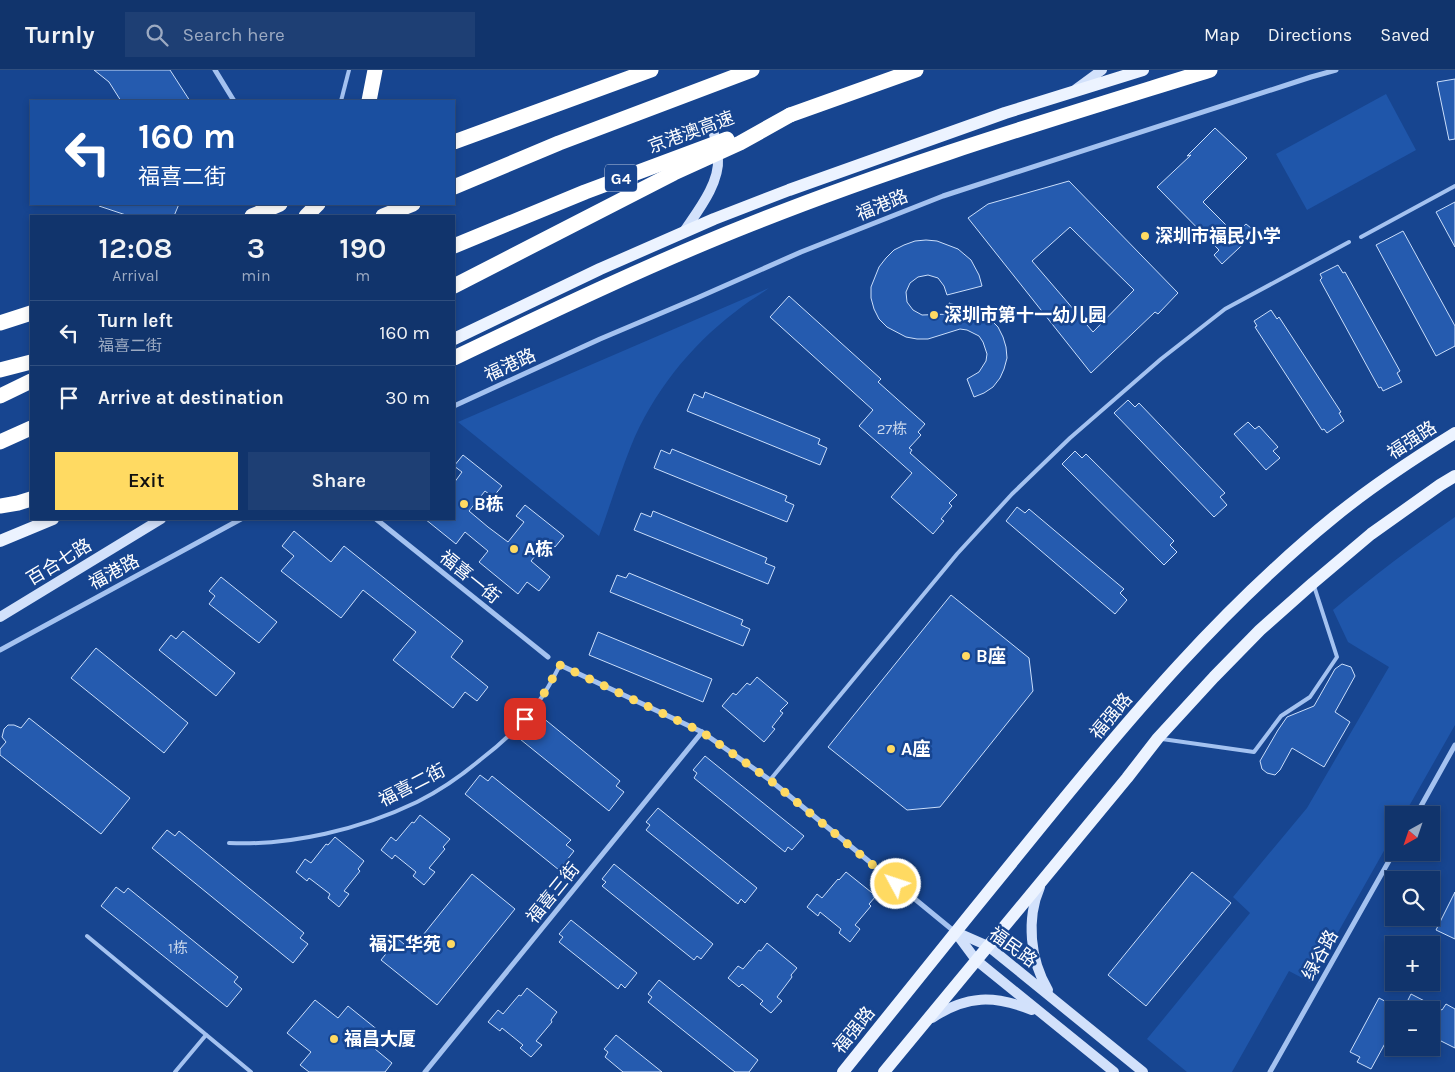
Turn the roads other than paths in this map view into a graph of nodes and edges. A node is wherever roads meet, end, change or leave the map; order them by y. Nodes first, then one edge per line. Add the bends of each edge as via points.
1 (215, 70) edge
2 (348, 70) edge
3 (375, 70) edge
4 (651, 70) edge
5 (752, 70) edge
6 (916, 70) edge
7 (1102, 70) edge
8 (1143, 70) edge
9 (1210, 70) edge
10 (1336, 70) edge
11 (1073, 91) junction
12 (233, 100) edge
13 (341, 100) edge
14 (369, 100) edge
15 (790, 115) junction
16 (712, 127) dead end
17 (455, 142) edge
18 (1455, 186) edge
19 (455, 187) edge
20 (278, 205) edge
21 (317, 205) edge
22 (410, 205) edge
23 (254, 215) edge
24 (307, 215) edge
25 (386, 215) edge
26 (682, 233) junction
27 (1361, 237) dead end
28 (1349, 242) dead end
29 (455, 246) edge
30 (455, 285) edge
31 (30, 314) edge
32 (0, 323) edge
33 (455, 340) edge
34 (455, 358) edge
35 (30, 362) edge
36 (0, 370) edge
37 (30, 381) edge
38 (0, 396) edge
39 (455, 406) edge
40 (30, 428) edge
41 (1455, 433) edge
42 (0, 442) edge
43 (1455, 476) edge
44 (30, 499) edge
45 (0, 506) edge
46 (50, 520) edge
47 (159, 520) edge
48 (238, 520) edge
49 (377, 520) edge
50 (0, 541) edge
51 (1313, 583) junction
52 (0, 617) edge
53 (0, 650) edge
54 (548, 657) dead end
55 (560, 665) joint
56 (702, 732) junction
57 (1158, 738) junction
58 (1455, 745) edge
59 (770, 780) junction
60 (1421, 806) edge
61 (229, 843) dead end
62 (1389, 861) edge
63 (1043, 879) junction
64 (956, 932) junction
65 (87, 936) dead end
66 (988, 946) junction
67 (976, 960) junction
68 (1058, 1003) junction
69 (1042, 1014) junction
70 (923, 1024) junction
71 (206, 1035) junction
72 (175, 1072) edge
73 (250, 1072) edge
74 (425, 1072) edge
75 (843, 1072) edge
76 (884, 1072) edge
77 (1114, 1072) edge
78 (1143, 1072) edge
79 (1270, 1072) edge

1 - 12 street
2 - 13 lane
3 - 14 highway
4 - 17 highway
5 - 19 highway, 京港澳高速, bridge via 559,143
6 - 15 highway, 京港澳高速 / G4
7 - 11 main road
8 - 11 main road
9 - 34 highway via 997,137 751,224 677,254
10 - 39 street, 福港路 via 943,196 801,252
11 - 26 main road via 789,190
15 - 29 highway, 京港澳高速 / G4, bridge via 585,192
15 - 30 highway, bridge
16 - 26 main road via 718,169 703,203
18 - 27 lane
20 - 23 highway
21 - 24 highway
22 - 25 highway
26 - 33 main road
28 - 59 lane via 1225,309 1161,359 1070,438 957,554
31 - 32 highway
35 - 36 highway
37 - 38 highway
40 - 42 highway
41 - 64 main road, 福强路 via 1335,515 1233,607 1136,712
43 - 51 main road via 1371,534
44 - 45 highway
46 - 50 main road
47 - 52 main road, 百合七路
48 - 53 street, 福港路
49 - 54 street, 福喜一街
51 - 57 main road via 1253,637
51 - 57 lane via 1337,657 1310,697 1281,716 1254,752
55 - 56 street
55 - 61 lane, 福喜二街 via 536,705 507,738 475,765 418,802 362,824 314,836 249,844
56 - 59 street
56 - 74 street, 福喜三街
57 - 63 main road
58 - 60 street
59 - 64 street
62 - 79 street, 绿谷路
63 - 66 main road
63 - 68 main road via 1035,899 1033,947 1042,980
64 - 66 main road, 福民路
64 - 67 main road, 福民路
64 - 75 main road, 福强路
65 - 71 lane
66 - 67 main road
66 - 68 main road, 福民路
67 - 69 main road, 福民路
67 - 70 main road
68 - 78 main road, 福民路
69 - 70 main road via 1020,1005 983,999 962,1002
69 - 77 main road, 福民路
70 - 76 main road
71 - 72 lane
71 - 73 lane

